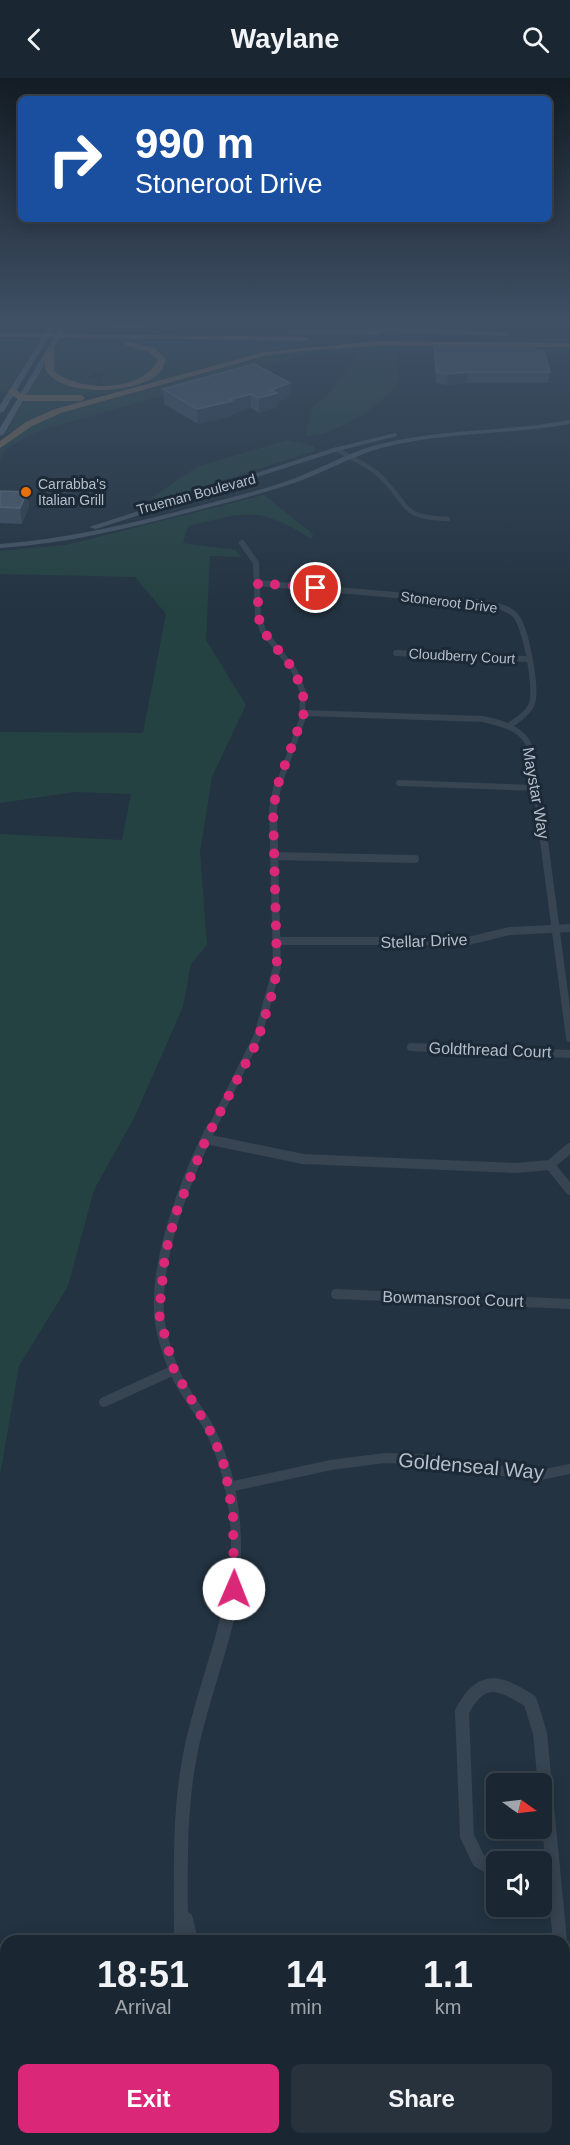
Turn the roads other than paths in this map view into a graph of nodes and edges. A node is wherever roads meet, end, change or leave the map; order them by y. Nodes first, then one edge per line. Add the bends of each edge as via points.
1 (10, 416) edge
2 (46, 416) edge
3 (568, 416) edge
4 (570, 422) edge
5 (0, 434) edge
6 (399, 435) junction
7 (0, 445) edge
8 (336, 449) junction
9 (348, 458) junction
10 (312, 474) junction
11 (235, 483) junction
12 (272, 487) junction
13 (448, 519) dead end
14 (101, 524) junction
15 (95, 534) junction
16 (0, 538) edge
17 (242, 543) dead end
18 (0, 546) edge
19 (258, 583) junction
20 (396, 654) dead end
21 (527, 659) junction
22 (304, 713) junction
23 (509, 726) junction
24 (399, 783) dead end
25 (537, 788) junction
26 (273, 856) junction
27 (415, 859) dead end
28 (556, 928) junction
29 (570, 928) edge
30 (276, 941) junction
31 (570, 1038) edge
32 (411, 1047) dead end
33 (570, 1054) edge
34 (206, 1139) junction
35 (570, 1148) edge
36 (550, 1165) junction
37 (570, 1190) edge
38 (336, 1294) dead end
39 (570, 1304) edge
40 (174, 1370) junction
41 (104, 1402) dead end
42 (570, 1468) edge
43 (229, 1487) junction
44 (546, 1851) edge
45 (486, 1865) edge
46 (552, 1900) edge
47 (183, 1908) junction
48 (181, 1935) edge
49 (190, 1935) edge
50 (559, 1935) edge

1 - 5 main road
2 - 7 highway
3 - 6 main road, Trueman Boulevard via 512,427
4 - 9 main road, Trueman Boulevard via 515,431 419,438
6 - 8 main road, Trueman Boulevard
6 - 9 main road via 358,447
8 - 9 street
8 - 10 main road via 335,457
8 - 11 main road, Trueman Boulevard
9 - 10 main road, Trueman Boulevard
9 - 13 street via 383,478 406,510 424,518
10 - 12 main road, Trueman Boulevard
11 - 12 main road via 273,477 277,481
11 - 14 main road, Trueman Boulevard
12 - 15 main road, Trueman Boulevard
14 - 15 main road
14 - 16 main road, Trueman Boulevard via 33,538
15 - 18 main road, Trueman Boulevard via 32,545
17 - 19 street via 256,563
19 - 21 street, Stoneroot Drive via 498,606 521,622
19 - 22 street via 258,616 263,631 294,670 303,693
20 - 21 street, Cloudberry Court
21 - 23 street, Stoneroot Drive via 532,703
22 - 23 street, Maystar Way via 469,718
22 - 26 street via 279,781 273,809
23 - 25 street, Maystar Way via 531,746
24 - 25 street
25 - 28 street, Maystar Way
26 - 27 street
26 - 30 street
28 - 29 street, Stellar Drive
28 - 30 street, Stellar Drive via 416,943
28 - 31 street, Maystar Way
30 - 34 street via 274,988 257,1042
32 - 33 street, Goldthread Court
34 - 36 street via 271,1154 332,1161 516,1168
34 - 40 street via 176,1213 165,1255 159,1314
35 - 36 street
36 - 37 street
38 - 39 street, Bowmansroot Court
40 - 41 street
40 - 43 street via 213,1436
42 - 43 street, Goldenseal Way via 536,1476 423,1459 385,1458
43 - 47 street via 234,1589 225,1637 191,1748 182,1804
44 - 45 street via 540,1732 535,1712 522,1694 504,1685 486,1686 470,1696 462,1712 462,1730 467,1836 479,1861
46 - 50 street
47 - 48 street
47 - 49 street

